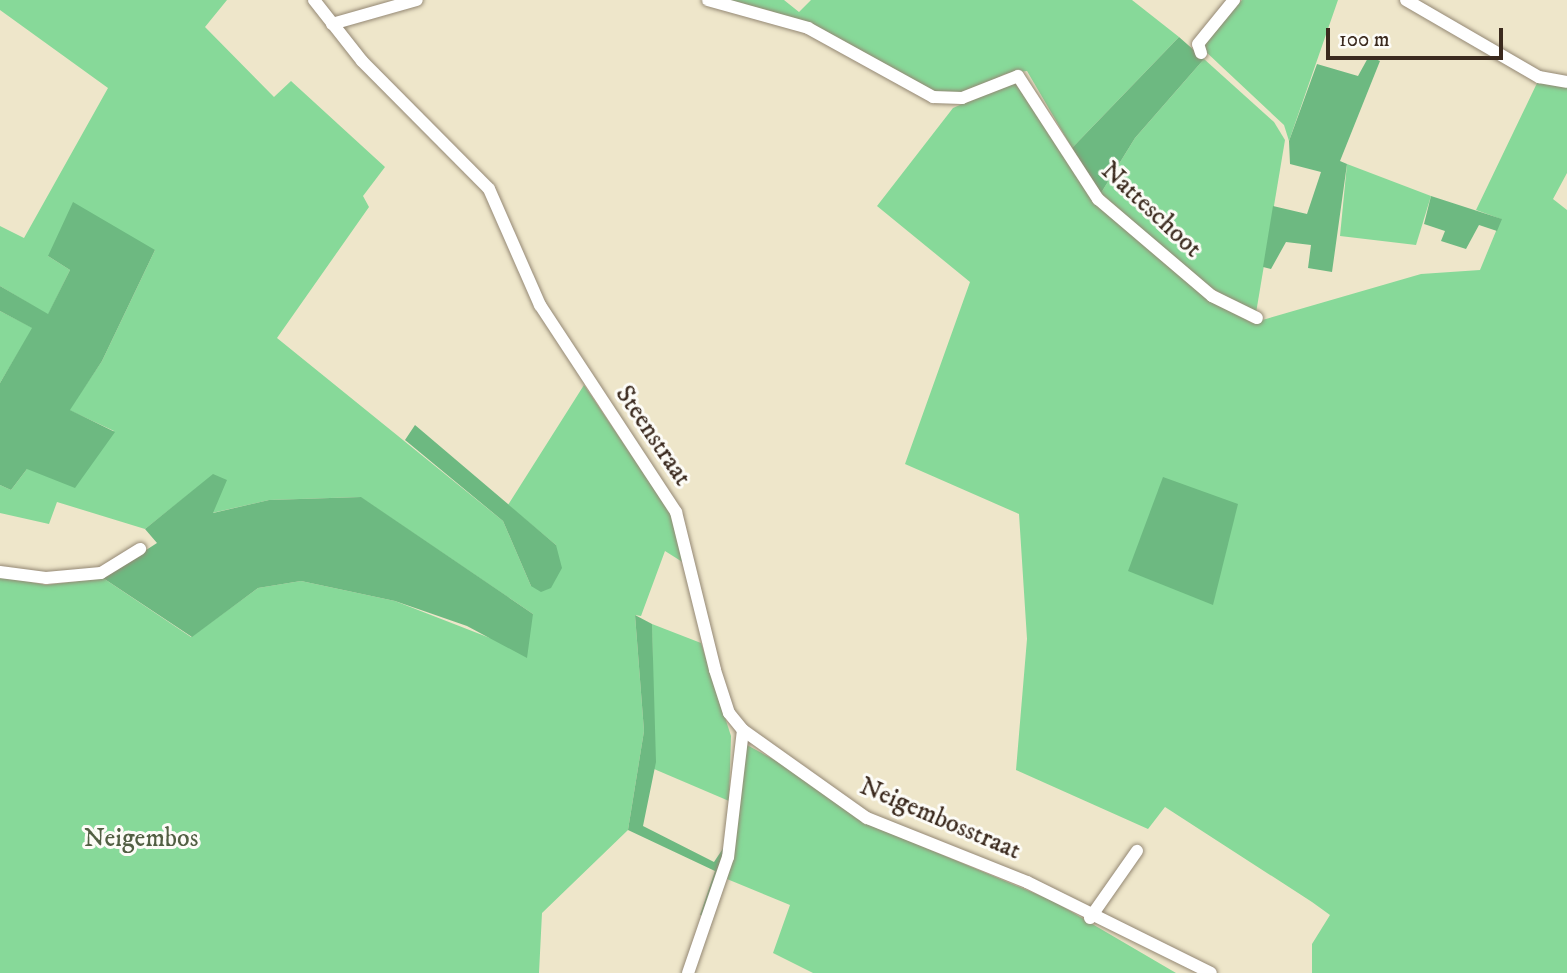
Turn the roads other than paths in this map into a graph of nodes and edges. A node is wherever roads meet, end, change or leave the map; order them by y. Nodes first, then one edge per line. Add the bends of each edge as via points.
1 (314, 0) edge
2 (417, 0) edge
3 (708, 0) edge
4 (1234, 0) edge
5 (1406, 0) edge
6 (332, 24) junction
7 (1201, 53) dead end
8 (1567, 82) edge
9 (1257, 318) dead end
10 (140, 549) dead end
11 (0, 572) edge
12 (743, 730) junction
13 (1137, 851) dead end
14 (1090, 918) junction
15 (688, 973) edge
16 (1211, 973) edge

1 - 6 street, Steenstraat
2 - 6 street
3 - 9 street, Natteschoot via 808,28 933,97 962,98 1018,76 1098,199 1212,296
4 - 7 street via 1198,44
5 - 8 street via 1539,77
6 - 12 street, Steenstraat via 489,189 540,305 676,512 715,670 729,713
10 - 11 street via 101,573 46,578
12 - 14 street, Neigembosstraat via 867,818 1027,882
12 - 15 street via 728,857
13 - 14 street
14 - 16 street, Neigembosstraat

